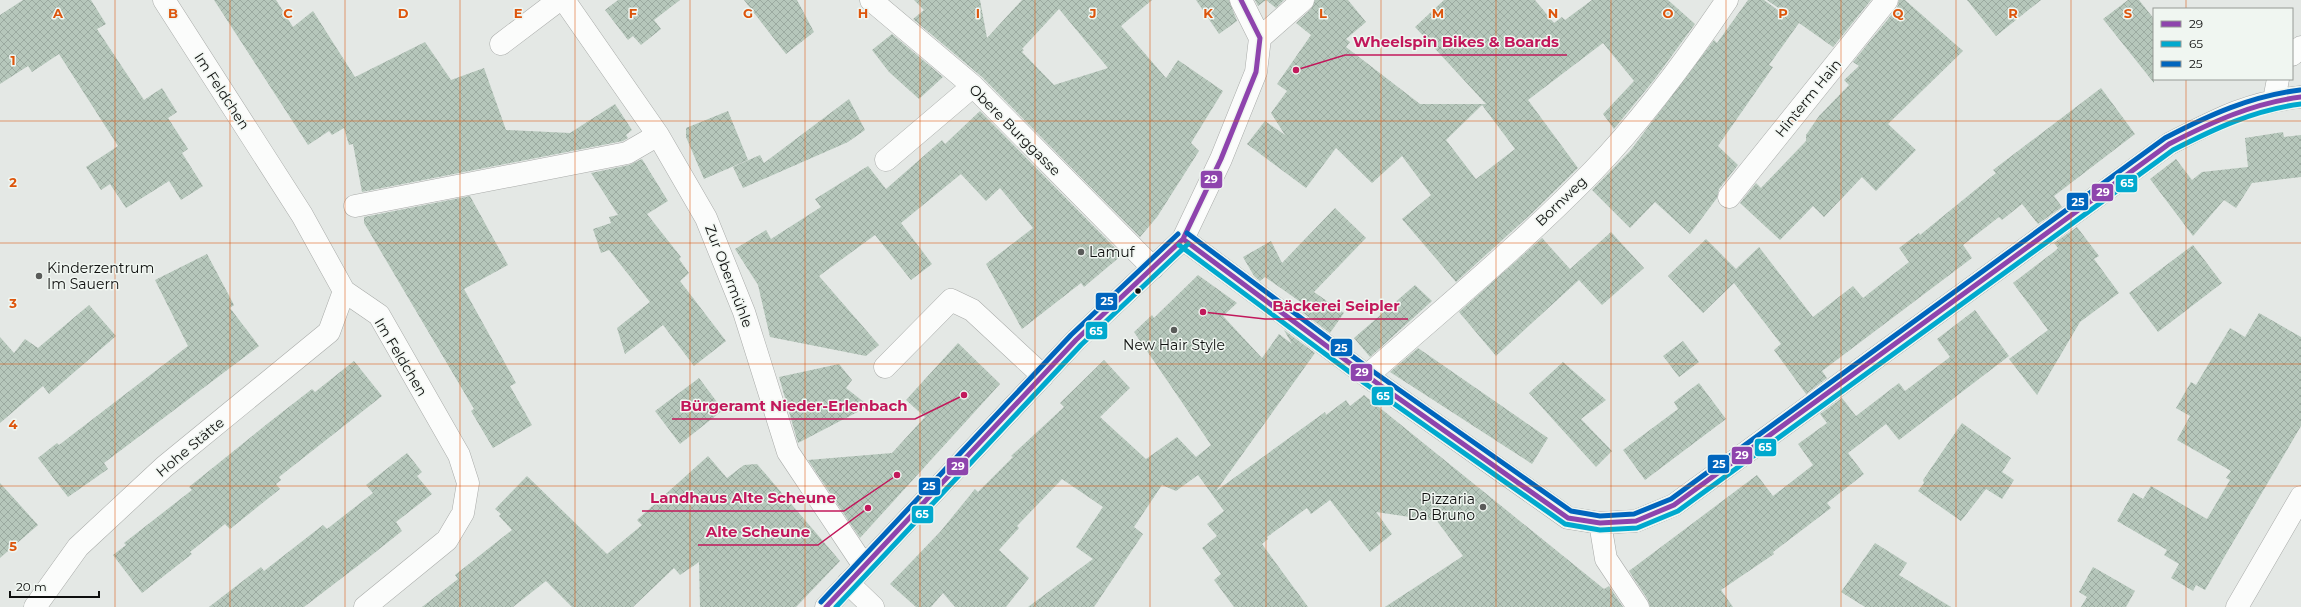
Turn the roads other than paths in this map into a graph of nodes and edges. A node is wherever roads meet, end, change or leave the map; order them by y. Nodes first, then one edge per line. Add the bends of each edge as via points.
1 (164, 0) edge
2 (559, 0) edge
3 (564, 0) edge
4 (871, 0) edge
5 (1241, 0) edge
6 (1303, 0) edge
7 (1727, 0) edge
8 (1887, 0) edge
9 (1260, 38) junction
10 (501, 44) dead end
11 (2301, 47) edge
12 (2293, 54) edge
13 (972, 86) junction
14 (2276, 89) edge
15 (2301, 97) edge
16 (658, 136) junction
17 (886, 160) dead end
18 (1730, 197) dead end
19 (355, 206) dead end
20 (1182, 239) junction
21 (1152, 268) junction
22 (344, 291) junction
23 (885, 367) dead end
24 (1043, 376) junction
25 (1367, 376) junction
26 (2301, 497) edge
27 (1600, 523) junction
28 (864, 566) junction
29 (848, 584) junction
30 (35, 607) edge
31 (364, 607) edge
32 (826, 607) edge
33 (873, 607) edge
34 (1638, 607) edge
35 (2237, 607) edge

1 - 22 street, Im Feldchen via 302,215
2 - 10 street
3 - 16 street, Zur Obermühle
4 - 13 street, Obere Burggasse
5 - 9 street
6 - 9 street
7 - 25 street, Bornweg via 1695,47 1593,170 1497,262
8 - 18 street, Hinterm Hain
9 - 20 street via 1256,72 1221,159
11 - 12 street
13 - 17 street
13 - 21 street, Obere Burggasse
14 - 15 street
14 - 27 street via 2169,144 1674,505 1636,521
16 - 19 street via 627,153
16 - 28 street, Zur Obermühle via 706,218 744,312 788,452
20 - 21 street
20 - 25 street
21 - 24 street via 1076,340
22 - 30 street, Hohe Stätte via 329,332 164,467 83,542
22 - 31 street, Im Feldchen via 379,315 459,455 468,483 463,513 447,540
23 - 24 street via 951,300 972,310
24 - 28 street
25 - 27 street via 1568,518
26 - 35 street
27 - 34 street via 1606,559
28 - 29 street
29 - 32 street
29 - 33 street

